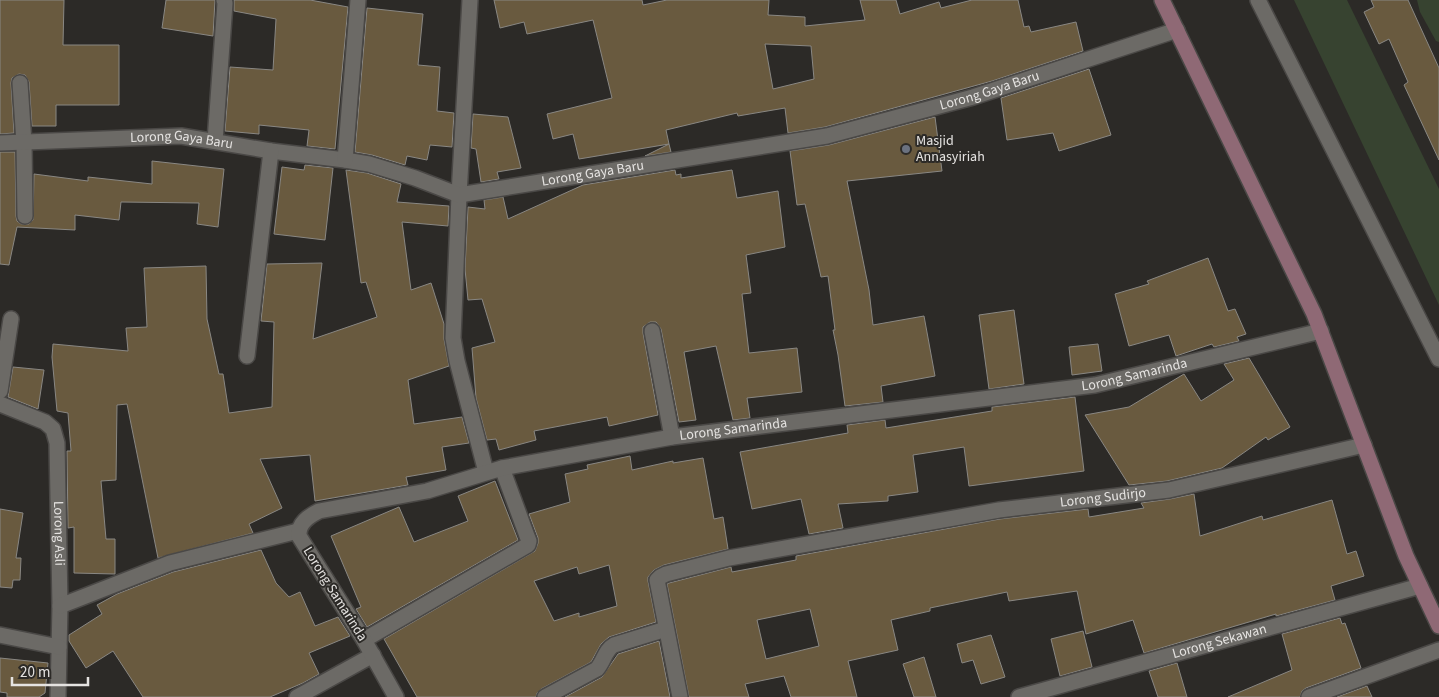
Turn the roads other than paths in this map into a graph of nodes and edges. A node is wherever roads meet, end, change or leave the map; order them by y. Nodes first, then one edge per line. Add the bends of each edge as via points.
1 (224, 0) edge
2 (358, 0) edge
3 (470, 0) edge
4 (1162, 0) edge
5 (1258, 0) edge
6 (1177, 30) junction
7 (20, 83) dead end
8 (215, 141) junction
9 (24, 142) junction
10 (0, 143) edge
11 (271, 151) junction
12 (345, 160) junction
13 (459, 195) junction
14 (25, 216) dead end
15 (11, 319) dead end
16 (652, 331) dead end
17 (1321, 331) junction
18 (246, 356) dead end
19 (1439, 359) edge
20 (0, 391) edge
21 (0, 404) edge
22 (672, 437) junction
23 (1364, 445) junction
24 (502, 468) junction
25 (486, 472) junction
26 (298, 531) junction
27 (1420, 586) junction
28 (60, 606) junction
29 (1439, 626) edge
30 (666, 629) junction
31 (0, 635) edge
32 (364, 640) junction
33 (59, 647) junction
34 (1439, 650) edge
35 (373, 655) junction
36 (58, 697) edge
37 (296, 697) edge
38 (396, 697) edge
39 (545, 697) edge
40 (680, 697) edge
41 (1019, 697) edge
42 (1309, 697) edge

1 - 8 street
2 - 12 street
3 - 13 street
4 - 6 main road
5 - 19 street
6 - 13 street, Lorong Gaya Baru via 973,97 827,136
6 - 17 main road
7 - 9 street
8 - 9 street, Lorong Gaya Baru via 180,136
8 - 11 street, Lorong Gaya Baru
9 - 10 street, Lorong Gaya Baru
9 - 14 street
11 - 12 street, Lorong Gaya Baru
11 - 18 street
12 - 13 street, Lorong Gaya Baru via 415,178
13 - 25 street via 454,338
15 - 20 street
16 - 22 street
17 - 22 street, Lorong Samarinda via 1095,385
17 - 23 main road
21 - 28 street, Lorong Asli via 46,422 53,429 58,460
22 - 24 street, Lorong Samarinda
23 - 27 main road
23 - 30 street, Lorong Sudirjo via 1169,490 999,510 729,558 657,580
24 - 25 street, Lorong Samarinda
24 - 32 street via 528,545
25 - 26 street, Lorong Samarinda via 427,491 319,511 305,520
26 - 28 street via 170,563
26 - 32 street, Lorong Samarinda via 302,543
27 - 29 main road
27 - 41 street, Lorong Sekawan
28 - 33 street, Lorong Asli
30 - 39 street via 614,645 597,669
30 - 40 street
31 - 33 street
32 - 35 street, Lorong Samarinda
33 - 36 street, Lorong Asli
34 - 42 street
35 - 37 street
35 - 38 street, Lorong Samarinda

